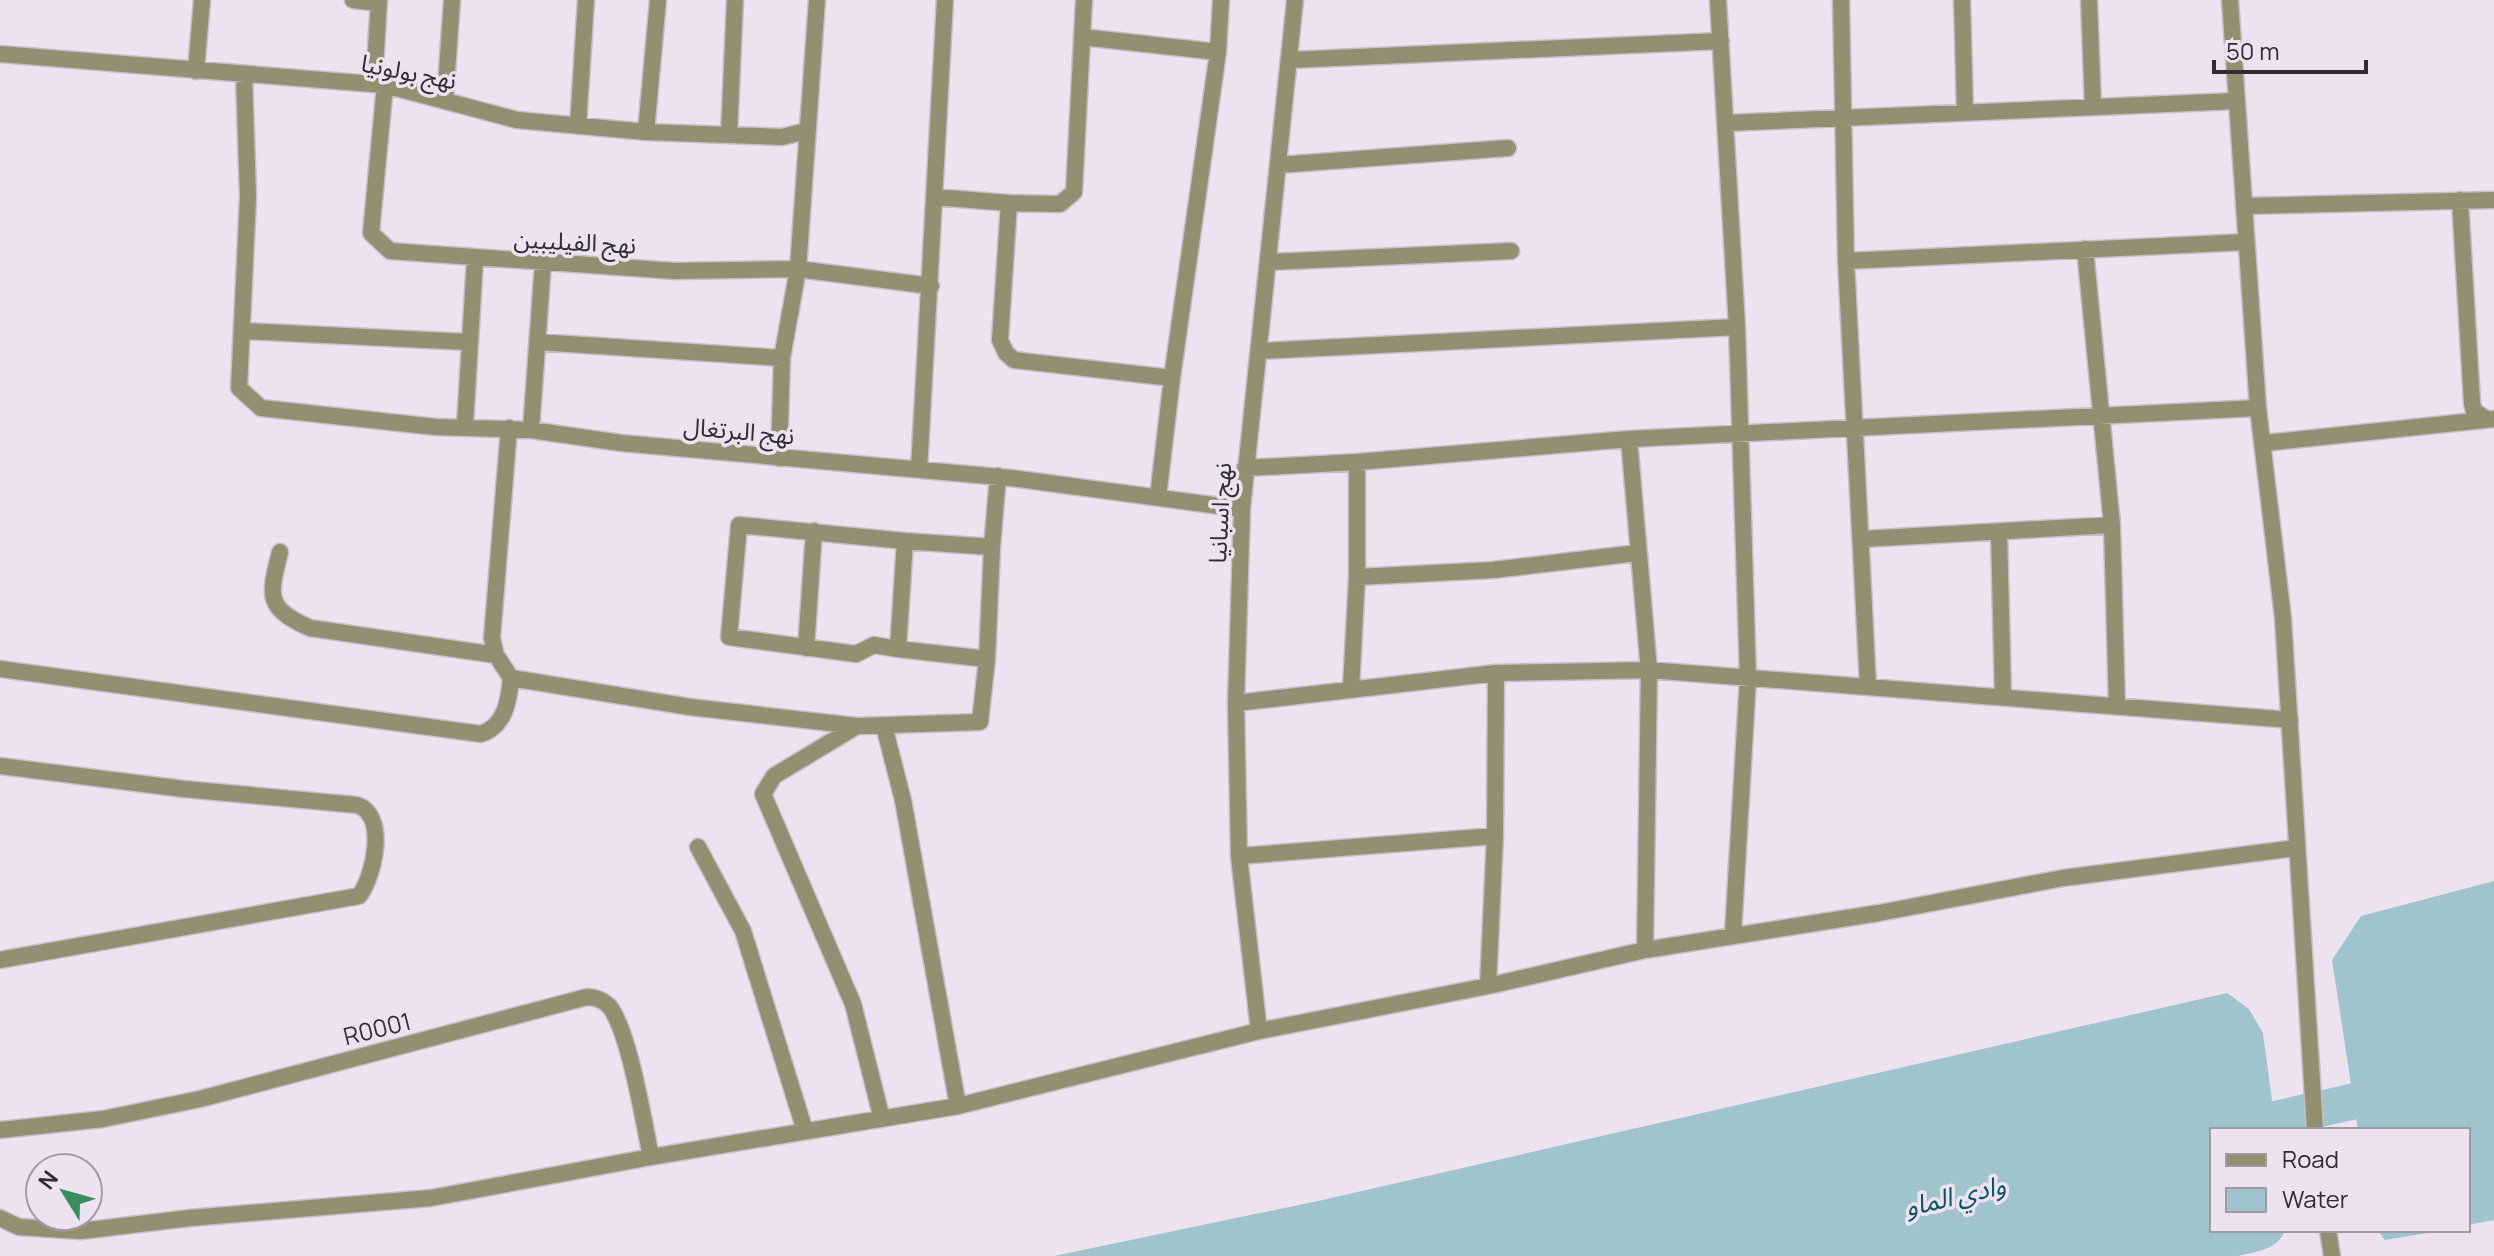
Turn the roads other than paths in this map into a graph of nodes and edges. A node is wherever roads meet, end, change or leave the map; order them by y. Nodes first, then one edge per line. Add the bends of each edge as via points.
1 (202, 0) edge
2 (353, 0) edge
3 (452, 0) edge
4 (586, 0) edge
5 (658, 0) edge
6 (735, 0) edge
7 (817, 0) edge
8 (945, 0) edge
9 (1084, 0) edge
10 (1221, 0) edge
11 (1295, 0) edge
12 (1718, 0) edge
13 (1841, 0) edge
14 (1962, 0) edge
15 (2089, 0) edge
16 (2230, 0) edge
17 (378, 1) edge
18 (1082, 37) junction
19 (1721, 41) junction
20 (1218, 52) junction
21 (0, 54) edge
22 (1290, 60) junction
23 (196, 71) junction
24 (244, 75) junction
25 (380, 85) junction
26 (445, 100) junction
27 (2236, 101) junction
28 (2093, 107) junction
29 (1965, 112) junction
30 (1844, 120) junction
31 (1726, 123) junction
32 (578, 126) junction
33 (806, 131) junction
34 (646, 132) junction
35 (729, 135) junction
36 (1508, 148) dead end
37 (1278, 165) junction
38 (934, 197) junction
39 (2460, 200) junction
40 (2494, 200) edge
41 (1009, 203) junction
42 (2244, 206) junction
43 (2246, 242) junction
44 (2085, 249) junction
45 (1511, 251) dead end
46 (475, 259) junction
47 (1846, 261) junction
48 (1268, 262) junction
49 (543, 263) junction
50 (798, 269) junction
51 (931, 286) junction
52 (1737, 327) junction
53 (243, 331) junction
54 (468, 342) junction
55 (538, 342) junction
56 (1260, 351) junction
57 (782, 358) junction
58 (1172, 378) junction
59 (2258, 408) junction
60 (2099, 418) junction
61 (2490, 419) edge
62 (465, 425) junction
63 (509, 428) junction
64 (531, 430) junction
65 (1857, 430) junction
66 (1739, 433) junction
67 (1629, 439) junction
68 (2264, 443) junction
69 (779, 458) junction
70 (1357, 462) junction
71 (1245, 468) junction
72 (919, 470) junction
73 (998, 476) junction
74 (1158, 497) junction
75 (1242, 509) junction
76 (2112, 525) junction
77 (814, 531) junction
78 (1999, 532) junction
79 (1863, 539) junction
80 (905, 541) junction
81 (992, 547) junction
82 (280, 552) dead end
83 (1637, 553) junction
84 (1357, 577) junction
85 (806, 648) junction
86 (898, 649) junction
87 (496, 655) junction
88 (987, 659) junction
89 (0, 669) edge
90 (1649, 670) junction
91 (1496, 673) junction
92 (511, 678) junction
93 (1748, 678) junction
94 (1868, 685) junction
95 (1351, 688) junction
96 (2003, 696) junction
97 (1236, 703) junction
98 (2117, 706) junction
99 (2290, 720) junction
100 (857, 726) junction
101 (884, 726) junction
102 (0, 766) edge
103 (1495, 836) junction
104 (698, 847) dead end
105 (2296, 848) junction
106 (1239, 856) junction
107 (1733, 934) junction
108 (1645, 950) junction
109 (0, 960) edge
110 (1488, 986) junction
111 (1259, 1031) junction
112 (958, 1106) junction
113 (882, 1119) junction
114 (2315, 1128) edge
115 (0, 1130) edge
116 (805, 1131) junction
117 (651, 1157) junction
118 (0, 1218) edge
119 (2328, 1232) edge
120 (2332, 1256) edge

1 - 23 street
2 - 17 street
3 - 26 street
4 - 32 street
5 - 34 street
6 - 35 street
7 - 33 street
8 - 38 street
9 - 18 street
10 - 20 street
11 - 22 street, نهج اسبانيا
12 - 19 street
13 - 30 street
14 - 29 street
15 - 28 street
16 - 27 street
17 - 25 street
18 - 20 street
18 - 41 street via 1074,192 1060,204
19 - 22 street
19 - 31 street
20 - 58 street
21 - 23 street, نهج بولونيا
22 - 37 street, نهج اسبانيا
23 - 24 street, نهج بولونيا
24 - 25 street, نهج بولونيا
24 - 53 street via 248,197
25 - 26 street, نهج بولونيا
25 - 46 street, نهج الفيليبين via 371,233 390,251
26 - 32 street, نهج بولونيا via 487,115
27 - 28 street
27 - 42 street
28 - 29 street
29 - 30 street
30 - 31 street
30 - 47 street
31 - 52 street
32 - 34 street, نهج بولونيا
33 - 35 street, نهج بولونيا via 791,136
33 - 50 street
34 - 35 street, نهج بولونيا
36 - 37 street
37 - 48 street, نهج اسبانيا
38 - 41 street
38 - 51 street
39 - 40 street
39 - 42 street
39 - 61 street via 2472,403 2474,411
41 - 58 street via 1000,340 1006,353 1014,360
42 - 43 street
43 - 44 street
43 - 59 street
44 - 47 street
44 - 60 street
45 - 48 street
46 - 49 street, نهج الفيليبين
46 - 54 street
47 - 65 street
48 - 56 street, نهج اسبانيا
49 - 50 street, نهج الفيليبين via 675,271
49 - 55 street
50 - 51 street, نهج الفيليبين
50 - 57 street
51 - 72 street
52 - 56 street
52 - 66 street
53 - 54 street
53 - 62 street, نهج البرتغال via 239,388 261,408 436,427
54 - 62 street
55 - 57 street
55 - 64 street
56 - 71 street, نهج اسبانيا
57 - 69 street
58 - 74 street
59 - 60 street
59 - 68 street
60 - 65 street
60 - 76 street
61 - 68 street
62 - 63 street, نهج البرتغال
63 - 64 street, نهج البرتغال
63 - 87 street via 492,638
64 - 69 street, نهج البرتغال
65 - 66 street
65 - 79 street
66 - 67 street
66 - 93 street
67 - 70 street
67 - 83 street
68 - 99 street
69 - 72 street, نهج البرتغال
70 - 71 street
70 - 84 street
71 - 75 street, نهج اسبانيا
72 - 73 street, نهج البرتغال
73 - 74 street, نهج البرتغال
73 - 81 street
74 - 75 street, نهج البرتغال
75 - 97 street, نهج اسبانيا
76 - 78 street
76 - 98 street
77 - 80 street
77 - 85 street
77 - 85 street via 739,525 729,637
78 - 79 street
78 - 96 street
79 - 94 street
80 - 81 street
80 - 86 street
81 - 88 street
82 - 87 street via 271,588 273,605 289,619 310,628
83 - 84 street via 1493,570
83 - 90 street
84 - 95 street
85 - 86 street via 856,654 874,645
86 - 88 street
87 - 92 street
88 - 101 street via 980,722
89 - 92 street via 481,734 497,724 508,704
90 - 91 street
90 - 93 street
90 - 108 street
91 - 95 street
91 - 103 street
92 - 100 street via 690,707
93 - 94 street
93 - 107 street
94 - 96 street
95 - 97 street
96 - 98 street
97 - 106 street, نهج اسبانيا
98 - 99 street
99 - 105 street
100 - 101 street
100 - 113 street via 774,776 763,794 853,1004
101 - 112 street via 903,800
102 - 109 street via 357,805 375,818 376,829 359,896
103 - 106 street
103 - 110 street
104 - 116 street via 743,931
105 - 107 street via 2063,878
105 - 114 street
106 - 111 street, نهج اسبانيا
107 - 108 street
108 - 110 street
110 - 111 street
111 - 112 street
112 - 113 street
113 - 116 street
115 - 117 street, R0001 via 103,1119 200,1099 596,997 611,1008 630,1060
116 - 117 street
117 - 118 street via 431,1198 81,1231 19,1227
119 - 120 street

